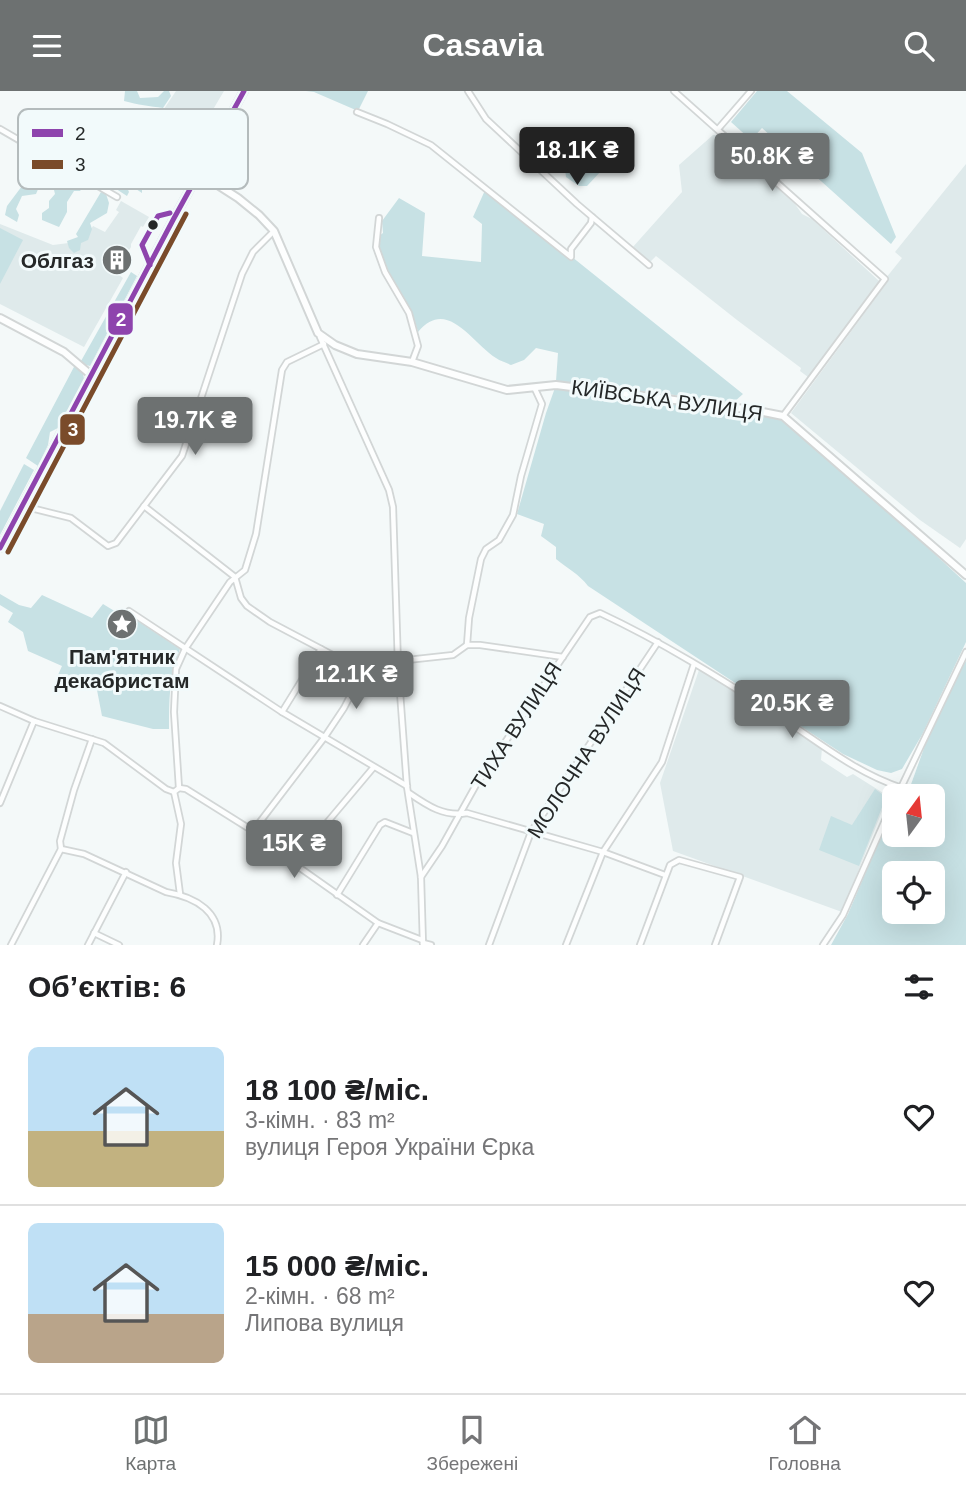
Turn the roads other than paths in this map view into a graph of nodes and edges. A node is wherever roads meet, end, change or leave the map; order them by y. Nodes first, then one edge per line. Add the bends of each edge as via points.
1 (244, 91) edge
2 (468, 91) edge
3 (674, 91) edge
4 (751, 91) edge
5 (234, 109) edge
6 (357, 112) dead end
7 (0, 129) edge
8 (718, 129) junction
9 (18, 139) edge
10 (103, 189) edge
11 (190, 189) edge
12 (224, 189) edge
13 (117, 197) dead end
14 (592, 216) junction
15 (379, 218) dead end
16 (274, 231) junction
17 (649, 265) dead end
18 (0, 319) edge
19 (318, 333) junction
20 (324, 344) junction
21 (412, 362) junction
22 (91, 375) junction
23 (535, 389) junction
24 (783, 416) junction
25 (23, 506) junction
26 (144, 506) junction
27 (0, 548) edge
28 (966, 575) edge
29 (236, 577) junction
30 (129, 611) dead end
31 (658, 642) junction
32 (467, 645) junction
33 (185, 649) junction
34 (321, 649) junction
35 (966, 652) edge
36 (563, 657) junction
37 (398, 663) junction
38 (694, 664) junction
39 (363, 671) junction
40 (0, 706) edge
41 (282, 712) junction
42 (34, 721) junction
43 (324, 738) junction
44 (92, 739) junction
45 (373, 768) junction
46 (893, 784) edge
47 (904, 784) edge
48 (407, 787) junction
49 (176, 790) junction
50 (409, 793) junction
51 (0, 803) edge
52 (460, 814) junction
53 (882, 829) edge
54 (253, 831) junction
55 (531, 832) junction
56 (413, 833) junction
57 (61, 849) junction
58 (603, 852) junction
59 (293, 863) junction
60 (126, 873) junction
61 (666, 875) junction
62 (421, 877) junction
63 (180, 894) junction
64 (337, 895) junction
65 (378, 923) junction
66 (94, 933) junction
67 (423, 942) edge
68 (11, 945) edge
69 (88, 945) edge
70 (119, 945) edge
71 (217, 945) edge
72 (363, 945) edge
73 (431, 945) edge
74 (489, 945) edge
75 (566, 945) edge
76 (640, 945) edge
77 (715, 945) edge
78 (823, 945) edge

1 - 5 street
2 - 14 street via 486,119
3 - 8 street
4 - 8 street
6 - 14 street via 431,145 571,257 571,249
7 - 9 street
8 - 24 street via 884,279
10 - 13 street
11 - 22 street
12 - 16 street
14 - 17 street
15 - 21 street via 376,247 409,314 418,346
16 - 19 street
16 - 26 street via 253,252 242,274 181,456
18 - 22 street via 64,352
19 - 20 street
19 - 21 street, КИЇВСЬКА ВУЛИЦЯ via 357,354
20 - 29 street via 287,362 282,370 256,534 245,570
20 - 37 street via 389,489
21 - 23 street, КИЇВСЬКА ВУЛИЦЯ via 507,390
22 - 25 street
23 - 24 street, КИЇВСЬКА ВУЛИЦЯ via 556,385
23 - 32 street via 542,404 513,515 481,559
24 - 28 street, КИЇВСЬКА ВУЛИЦЯ
25 - 26 street via 71,518 108,546 116,543
25 - 27 street
26 - 29 street
29 - 33 street
29 - 34 street via 247,606
30 - 33 street
31 - 36 street via 600,613 590,617
31 - 38 street
31 - 55 street, МОЛОЧНА ВУЛИЦЯ
32 - 36 street, ТИХА ВУЛИЦЯ
32 - 37 street, ТИХА ВУЛИЦЯ via 453,655
33 - 41 street
33 - 49 street via 176,670
34 - 39 street
34 - 41 street
35 - 47 street
36 - 52 street, ТИХА ВУЛИЦЯ
37 - 39 street
37 - 48 street
38 - 46 street via 849,765
38 - 58 street via 662,762
39 - 43 street
40 - 42 street
41 - 43 street
42 - 44 street
42 - 51 street
43 - 45 street
43 - 54 street
44 - 49 street via 166,789
44 - 57 street
45 - 48 street
45 - 59 street
48 - 50 street
49 - 54 street via 186,789
49 - 63 street via 181,824 176,863
50 - 52 street via 433,809
50 - 56 street
52 - 55 street
52 - 62 street, ТИХА ВУЛИЦЯ
53 - 78 street via 843,915
54 - 59 street
55 - 58 street
55 - 74 street, МОЛОЧНА ВУЛИЦЯ
56 - 62 street
56 - 64 street via 385,822 380,825
57 - 60 street
57 - 68 street
58 - 61 street
58 - 75 street
59 - 64 street
60 - 63 street
60 - 66 street
61 - 76 street
61 - 77 street via 670,865 679,860 740,877
62 - 67 street
63 - 71 street via 197,902 218,924
64 - 65 street
65 - 67 street
65 - 72 street
66 - 69 street
66 - 70 street
67 - 73 street

